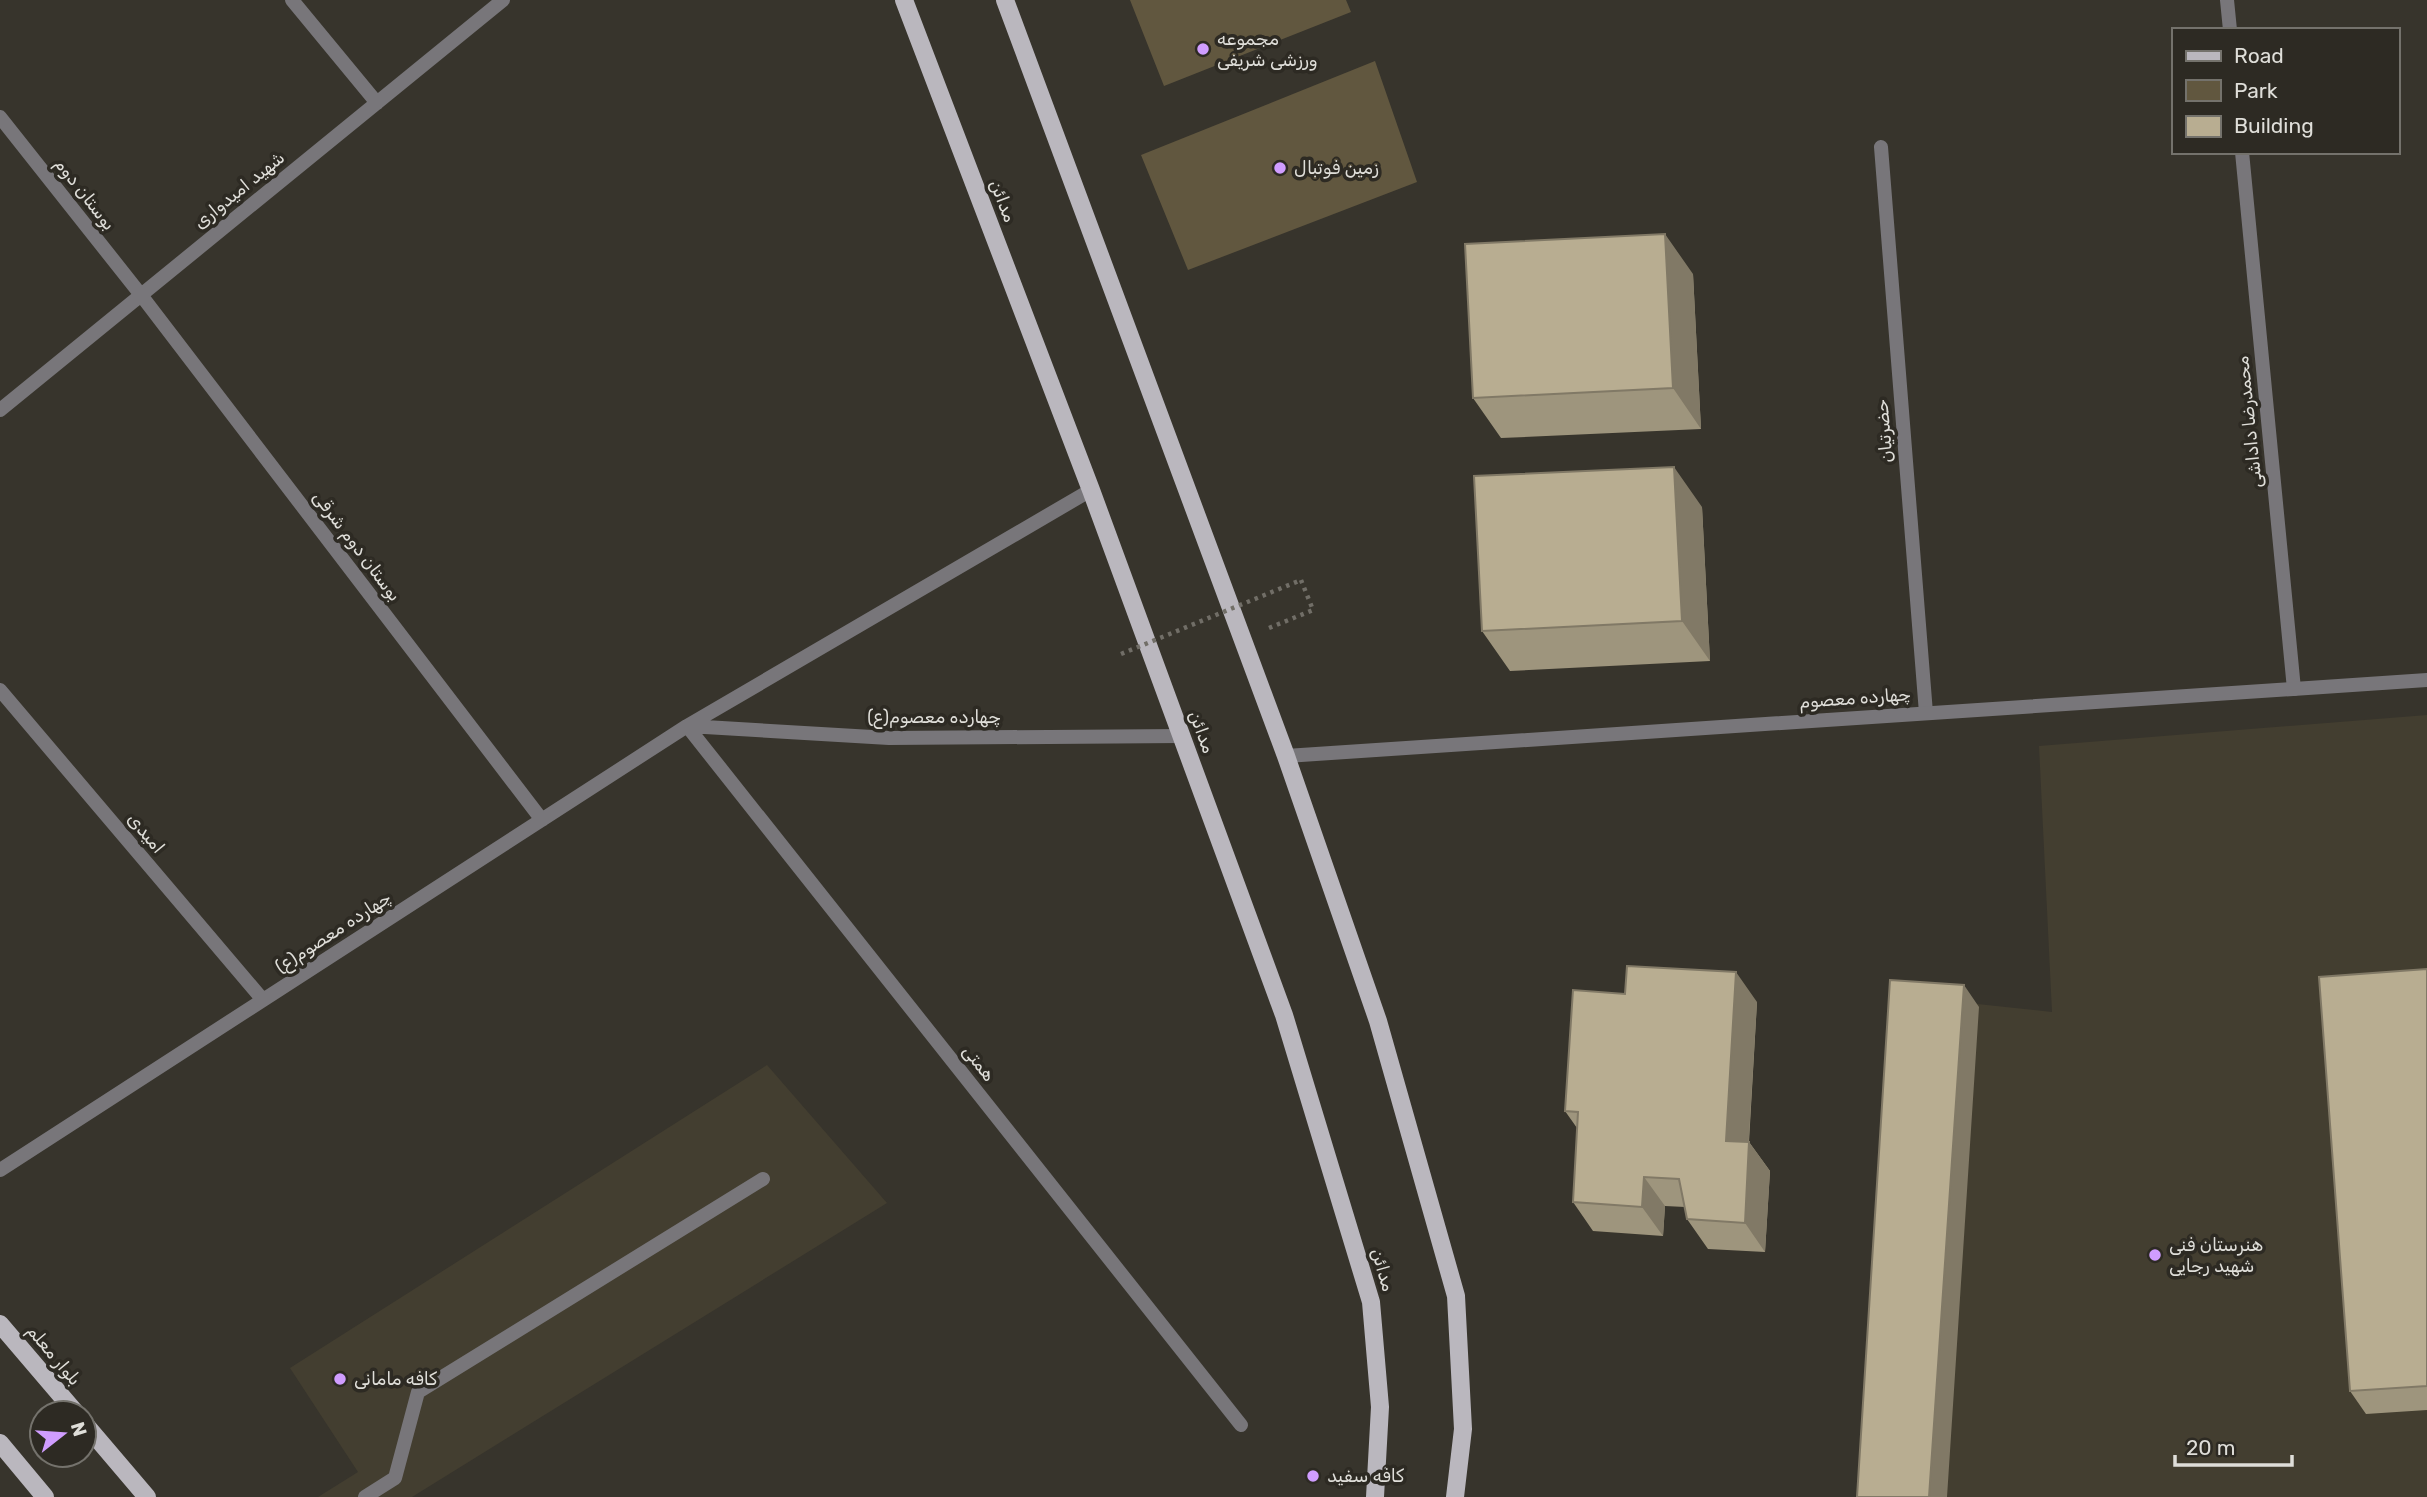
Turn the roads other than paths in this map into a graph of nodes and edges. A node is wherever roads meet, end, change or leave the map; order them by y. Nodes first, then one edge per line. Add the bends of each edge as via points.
1 (292, 0) edge
2 (503, 0) edge
3 (904, 0) edge
4 (1005, 0) edge
5 (2227, 0) edge
6 (2230, 28) edge
7 (377, 103) junction
8 (0, 117) edge
9 (1881, 147) dead end
10 (2242, 154) edge
11 (141, 295) junction
12 (0, 410) edge
13 (1091, 490) junction
14 (2427, 680) edge
15 (2294, 689) junction
16 (0, 690) edge
17 (1926, 713) junction
18 (687, 726) junction
19 (1181, 736) junction
20 (1286, 755) junction
21 (542, 820) junction
22 (263, 1000) junction
23 (0, 1170) edge
24 (763, 1180) dead end
25 (0, 1324) edge
26 (64, 1399) edge
27 (1241, 1424) dead end
28 (98, 1439) edge
29 (0, 1443) edge
30 (45, 1497) edge
31 (147, 1497) edge
32 (365, 1497) edge
33 (1375, 1497) edge
34 (1455, 1497) edge

1 - 7 street
2 - 7 street, شهيد امیدواری
3 - 13 main road, مدائن
4 - 20 main road
5 - 6 street
7 - 11 street, شهيد امیدواری
8 - 11 street, بوستان دوم
9 - 17 street, حضرتیان
10 - 15 street, محمدرضا داداشی
11 - 12 street, شهيد امیدواری
11 - 21 street, بوستان دوم شرقی
13 - 18 street, چهارده معصوم(ع)
13 - 19 main road, مدائن
14 - 15 street, چهارده معصوم
15 - 17 street, چهارده معصوم
16 - 22 street, امیدی
17 - 20 street, چهارده معصوم
18 - 19 street, چهارده معصوم(ع) via 889,738
18 - 21 street, چهارده معصوم(ع)
18 - 27 street, همتی
19 - 33 main road, مدائن via 1283,1015 1371,1302 1380,1407
20 - 34 main road via 1378,1021 1456,1296 1463,1429
21 - 22 street, چهارده معصوم(ع)
22 - 23 street, چهارده معصوم(ع)
24 - 32 street via 418,1392 395,1478
25 - 26 main road, بلوار معلم
28 - 31 main road
29 - 30 main road

